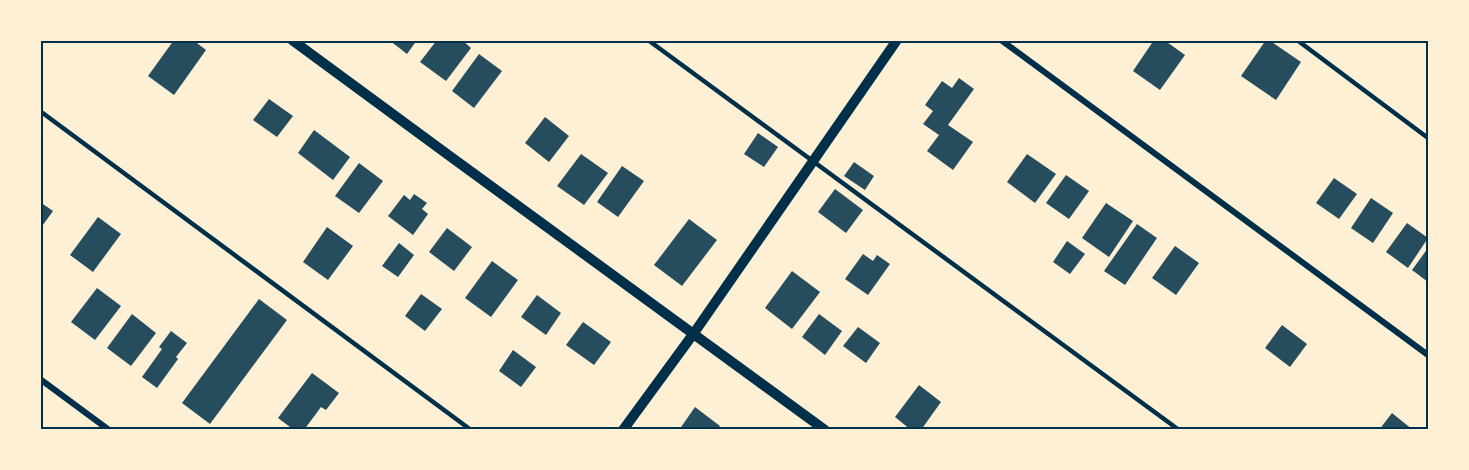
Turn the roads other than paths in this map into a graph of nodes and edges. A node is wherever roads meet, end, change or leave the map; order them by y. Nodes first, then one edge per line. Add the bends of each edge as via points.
1 (292, 40) edge
2 (648, 40) edge
3 (897, 40) edge
4 (1001, 40) edge
5 (1297, 40) edge
6 (40, 111) edge
7 (1428, 138) edge
8 (813, 161) junction
9 (694, 333) junction
10 (1428, 355) edge
11 (40, 379) edge
12 (109, 429) edge
13 (471, 429) edge
14 (623, 429) edge
15 (825, 429) edge
16 (1179, 429) edge

1 - 9 street
2 - 8 lane
3 - 8 street
4 - 10 street
5 - 7 lane
6 - 13 lane
8 - 9 street
8 - 16 lane
9 - 14 street
9 - 15 street
11 - 12 street

